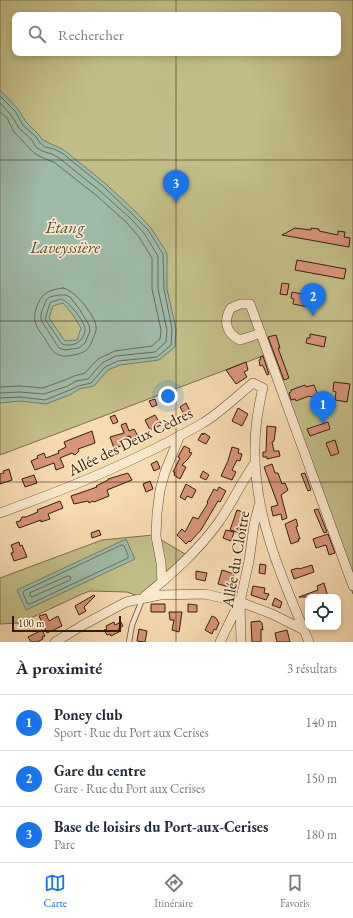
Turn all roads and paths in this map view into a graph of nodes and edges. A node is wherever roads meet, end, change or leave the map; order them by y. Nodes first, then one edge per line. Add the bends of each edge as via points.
1 (261, 333) junction
2 (180, 435) junction
3 (254, 462) junction
4 (259, 504) junction
5 (0, 513) edge
6 (162, 582) junction
7 (353, 586) edge
8 (143, 598) junction
9 (240, 602) junction
10 (304, 630) junction
11 (55, 642) edge
12 (129, 642) edge
13 (220, 642) edge
14 (241, 642) edge
15 (309, 642) edge

1 - 1 street via 250,304 240,304 231,308 226,318 230,334 240,340
1 - 7 street
2 - 3 street, Allée des Deux Cèdres via 204,422 253,383 263,388 254,439
2 - 5 street, Allée des Deux Cèdres via 101,473
2 - 6 street via 165,472 157,513 156,536
3 - 4 street
3 - 6 street via 218,523 190,557
4 - 9 street, Allée du Cloître
4 - 10 street via 273,553
6 - 8 street
8 - 9 street via 160,594 205,594
8 - 11 street via 126,602
8 - 12 lane via 132,625
9 - 10 street
9 - 13 street
9 - 14 street, Allée du Cloître
10 - 15 street

